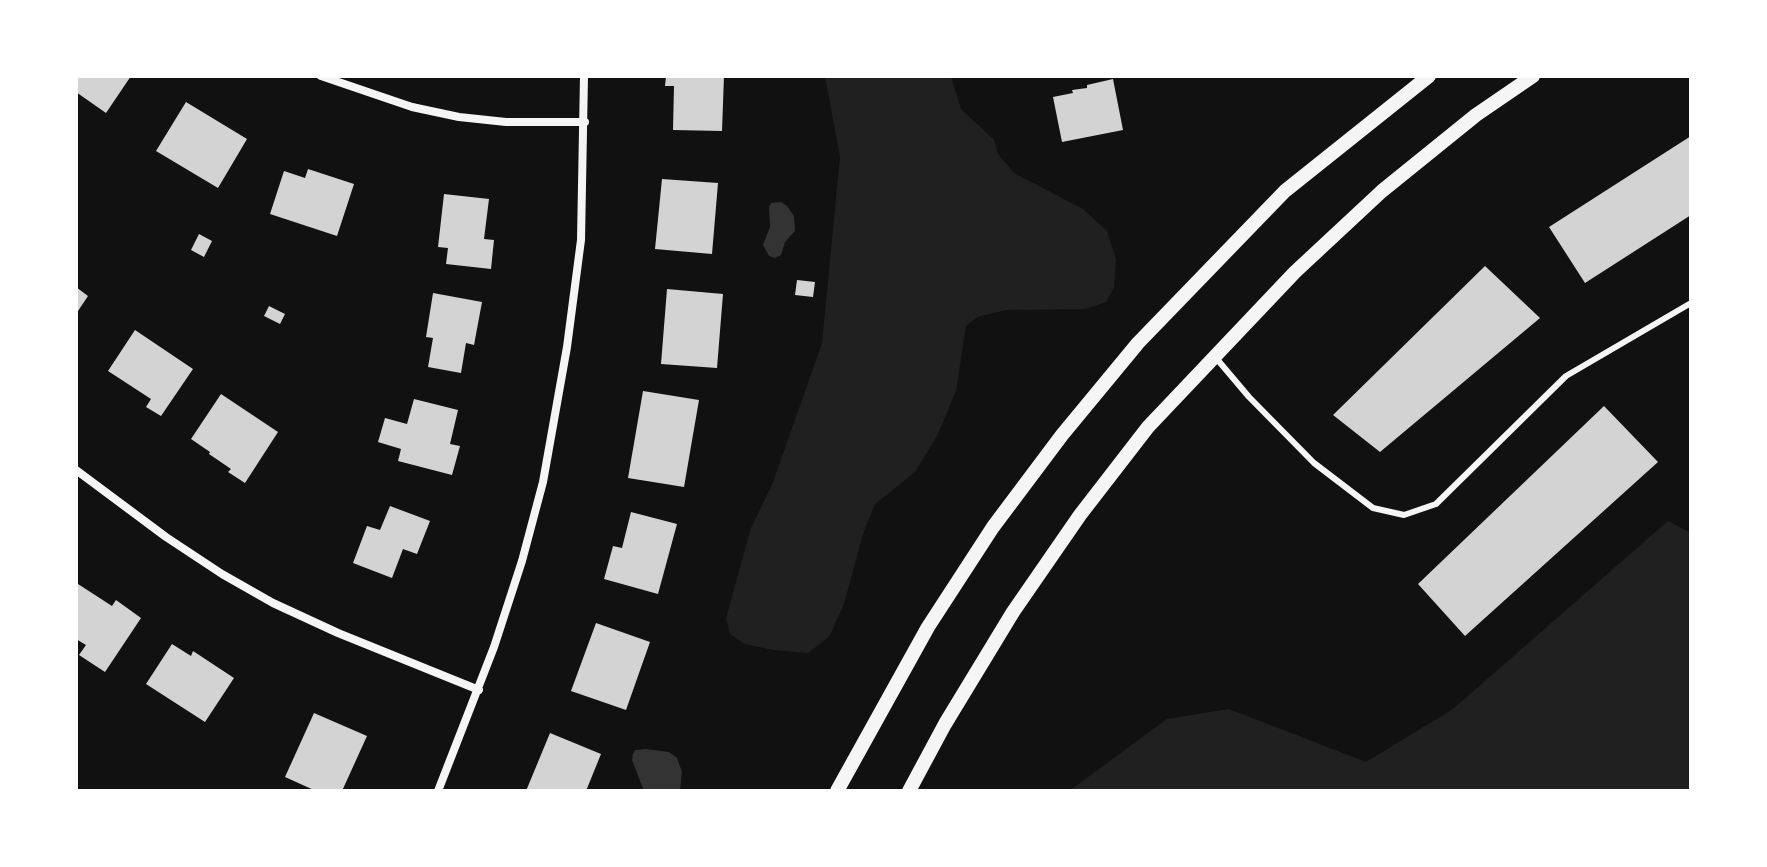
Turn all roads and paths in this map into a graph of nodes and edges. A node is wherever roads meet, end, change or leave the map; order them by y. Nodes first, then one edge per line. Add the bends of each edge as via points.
1 (321, 76) edge
2 (584, 76) edge
3 (1429, 76) edge
4 (1533, 76) edge
5 (585, 122) junction
6 (1691, 303) edge
7 (1214, 355) junction
8 (76, 470) edge
9 (479, 690) junction
10 (438, 791) edge
11 (837, 791) edge
12 (909, 791) edge

1 - 5 street via 459,117
2 - 5 street
3 - 11 street via 1285,191 1138,343 993,527 928,627
4 - 7 street via 1382,191
5 - 9 street via 581,240 545,469 522,561
6 - 7 lane via 1566,376 1436,504 1404,515 1373,508 1314,463
7 - 12 street via 1148,427 1080,515 1013,612
8 - 9 street via 166,537 273,603
9 - 10 street

